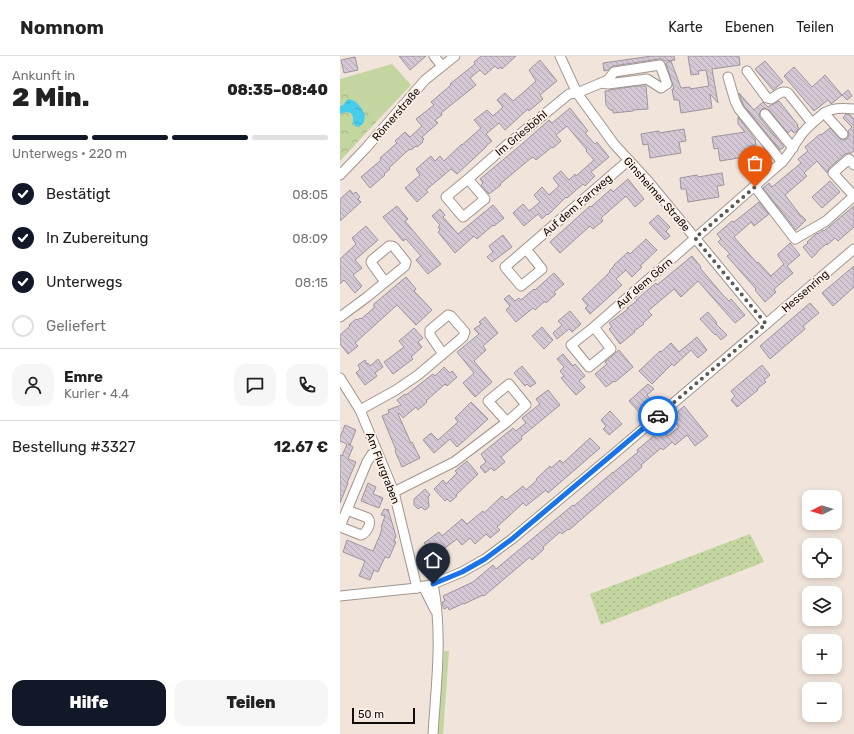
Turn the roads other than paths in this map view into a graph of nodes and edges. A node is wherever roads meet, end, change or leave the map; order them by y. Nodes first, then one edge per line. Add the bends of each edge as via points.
1 (434, 56) edge
2 (454, 56) edge
3 (560, 56) edge
4 (442, 66) junction
5 (747, 71) dead end
6 (728, 77) dead end
7 (600, 83) junction
8 (577, 93) junction
9 (854, 109) edge
10 (824, 113) junction
11 (764, 114) dead end
12 (812, 123) junction
13 (843, 134) dead end
14 (793, 148) junction
15 (628, 160) junction
16 (782, 162) junction
17 (854, 165) edge
18 (340, 175) edge
19 (468, 179) dead end
20 (755, 187) junction
21 (854, 196) edge
22 (695, 238) junction
23 (526, 249) dead end
24 (854, 249) edge
25 (385, 282) dead end
26 (340, 317) edge
27 (766, 324) junction
28 (594, 327) junction
29 (443, 354) dead end
30 (340, 378) edge
31 (360, 410) junction
32 (507, 422) dead end
33 (377, 451) junction
34 (394, 492) junction
35 (347, 510) dead end
36 (433, 584) junction
37 (420, 587) junction
38 (340, 596) edge
39 (438, 617) junction
40 (433, 734) edge

1 - 4 street
2 - 4 street, Römerstraße
3 - 8 street, Ginsheimer Straße
4 - 18 street, Römerstraße via 425,80
5 - 12 street via 768,98 771,99 781,92 788,93
6 - 16 street via 739,109
7 - 7 street via 608,80 614,72 660,65 667,84 661,88 648,79
7 - 8 street, Im Griesböhl
8 - 15 street, Ginsheimer Straße
8 - 19 street, Im Griesböhl via 569,94
9 - 10 street via 828,110
10 - 12 street, Auf dem Görn
10 - 13 street
11 - 14 street
12 - 14 street, Auf dem Görn
14 - 16 street, Auf dem Görn
15 - 22 street, Ginsheimer Straße
15 - 23 street, Auf dem Farrweg
16 - 20 street, Auf dem Görn
17 - 21 street via 849,159 834,173
20 - 21 street via 795,239 826,221
20 - 22 street, Auf dem Görn
22 - 27 street, Ginsheimer Straße
22 - 28 street, Auf dem Görn
24 - 27 street, Hessenring
25 - 26 street
27 - 36 street, Hessenring via 512,539 468,569
28 - 28 street, Auf dem Görn via 571,345 589,367 611,349
29 - 31 street via 418,375
30 - 31 street, Am Flurgraben
31 - 33 street, Am Flurgraben
32 - 34 street via 454,462
33 - 34 street, Am Flurgraben
33 - 35 street via 367,462
34 - 37 street, Am Flurgraben
36 - 37 street, Hessenring
36 - 39 street
37 - 38 street, Hessenring
37 - 39 street, Am Flurgraben
39 - 40 street via 439,647

